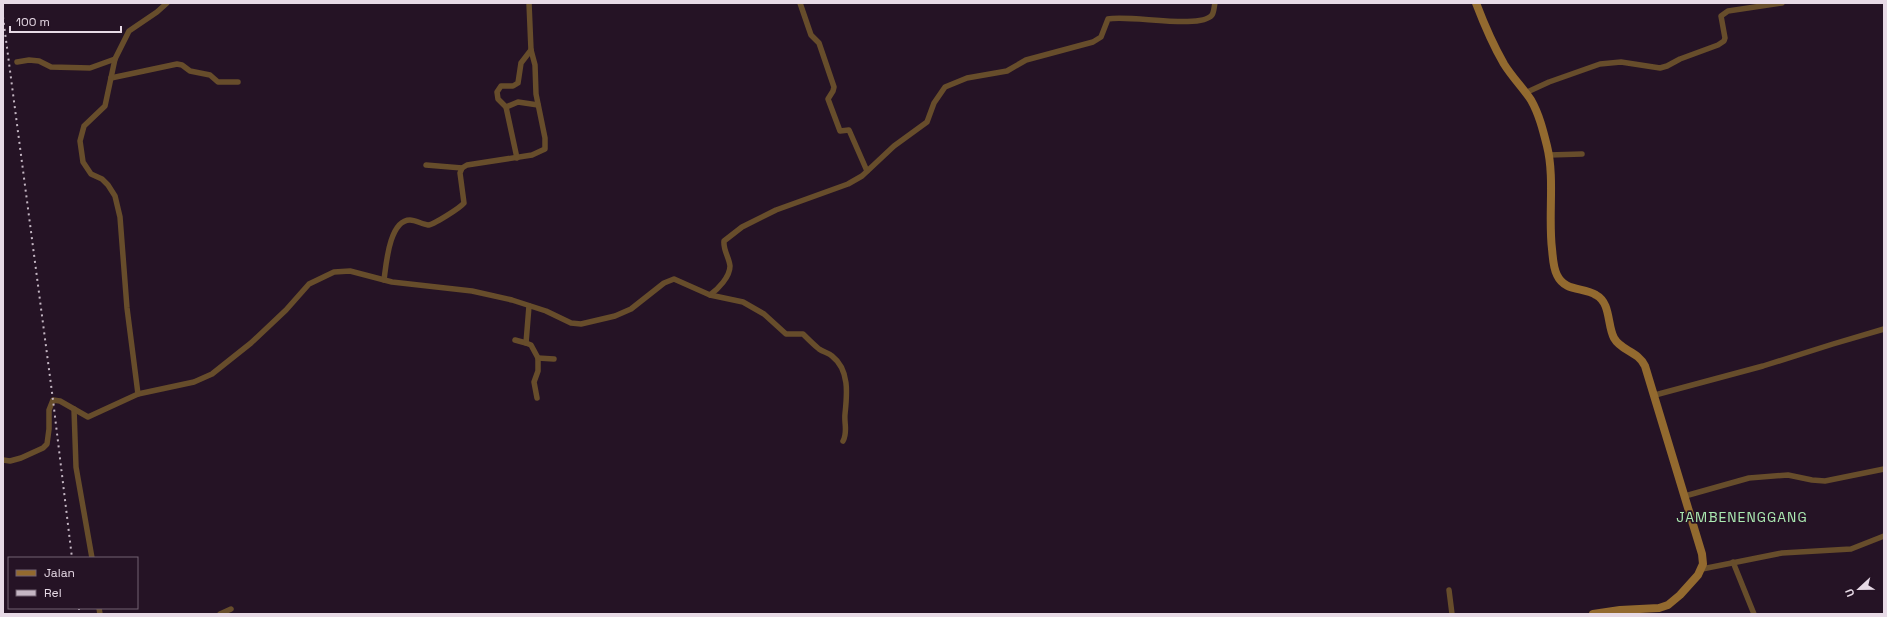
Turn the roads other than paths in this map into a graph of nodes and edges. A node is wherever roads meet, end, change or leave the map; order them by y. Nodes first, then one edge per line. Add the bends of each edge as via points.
1 (167, 3) edge
2 (529, 3) edge
3 (800, 3) edge
4 (1215, 3) edge
5 (1476, 3) edge
6 (1782, 3) edge
7 (531, 50) junction
8 (115, 59) junction
9 (18, 62) dead end
10 (111, 78) junction
11 (238, 82) dead end
12 (1525, 93) junction
13 (538, 105) junction
14 (506, 107) junction
15 (1582, 154) dead end
16 (1549, 156) junction
17 (517, 158) junction
18 (426, 165) dead end
19 (462, 168) junction
20 (867, 171) junction
21 (384, 280) junction
22 (710, 295) junction
23 (529, 306) junction
24 (1884, 329) edge
25 (515, 340) dead end
26 (526, 343) junction
27 (538, 358) junction
28 (554, 359) dead end
29 (138, 394) junction
30 (1655, 395) junction
31 (536, 398) dead end
32 (74, 409) junction
33 (843, 441) dead end
34 (3, 460) edge
35 (1884, 469) edge
36 (1685, 496) junction
37 (1884, 536) edge
38 (92, 557) edge
39 (1733, 562) junction
40 (1702, 569) junction
41 (1448, 590) dead end
42 (231, 609) dead end
43 (220, 614) edge
44 (1452, 614) edge
45 (1593, 614) edge
46 (1754, 614) edge

1 - 8 street via 129,31
2 - 7 street
3 - 20 street via 811,35 819,43 834,87 828,99 840,131 849,130
4 - 20 street via 1210,17 1195,21 1108,19 1101,37 1093,42 1026,60 1007,71 967,78 944,87 926,122
5 - 12 street via 1505,65
6 - 12 street via 1728,11 1721,16 1724,41 1667,66 1660,68 1621,62 1600,64
7 - 13 street
7 - 14 street via 521,63 519,81 516,85 501,86 497,89 498,99
8 - 9 street via 90,68 51,67 39,61 29,60
8 - 10 street
10 - 11 street via 177,64 190,71 208,74 218,82
10 - 29 street via 105,106 84,126 81,147 83,162 91,174 102,179 115,196 120,217 127,308
12 - 16 street via 1539,116
13 - 14 street via 518,102
13 - 17 street via 545,149
14 - 17 street
15 - 16 street
16 - 30 street via 1550,231 1557,275 1560,281 1570,287 1601,298 1614,337 1618,343 1643,361
17 - 19 street via 467,165
18 - 19 street
19 - 21 street via 460,173 464,203 433,224 410,220 399,227 388,250
20 - 22 street via 848,184 776,210 742,226 728,236 723,247 730,266 729,273 717,290
21 - 23 street via 472,291
21 - 29 street via 350,271 334,272 322,277 309,284 251,343 212,374 194,382
22 - 23 street via 674,278 631,309 615,316 581,324 571,323
22 - 33 street via 743,302 764,314 786,334 803,334 820,350 832,356 840,365 846,382 846,435
23 - 26 street
24 - 30 street via 1763,366
25 - 26 street
26 - 27 street via 531,345
27 - 28 street
27 - 31 street via 538,371 534,382
29 - 32 street via 88,416
30 - 36 street
32 - 34 street via 54,400 49,410 50,429 47,444 21,458
32 - 38 street via 76,467
35 - 36 street via 1825,481 1788,476 1749,478
36 - 40 street via 1702,554
37 - 39 street via 1851,549 1782,553
39 - 40 street
39 - 46 street
40 - 45 street via 1668,605
41 - 44 street
42 - 43 street

